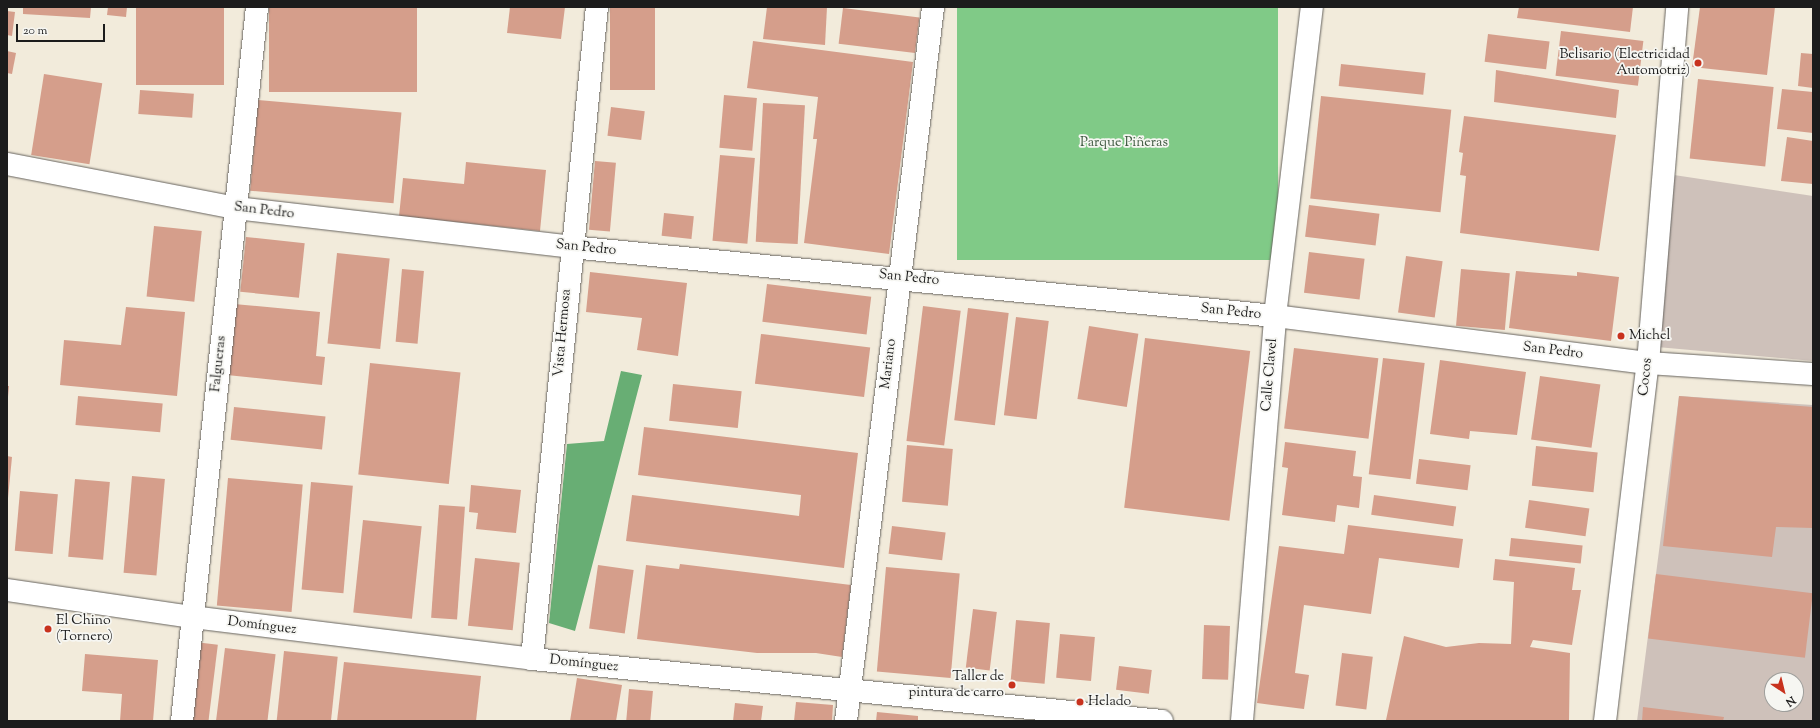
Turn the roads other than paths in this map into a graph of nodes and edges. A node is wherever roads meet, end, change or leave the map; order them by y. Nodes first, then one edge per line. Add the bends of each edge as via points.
1 (257, 7) edge
2 (597, 7) edge
3 (933, 7) edge
4 (1312, 7) edge
5 (1677, 7) edge
6 (7, 164) edge
7 (236, 208) junction
8 (571, 247) junction
9 (899, 277) junction
10 (1275, 316) junction
11 (1648, 363) junction
12 (1813, 374) edge
13 (7, 590) edge
14 (192, 617) junction
15 (532, 659) junction
16 (850, 690) junction
17 (182, 721) edge
18 (846, 721) edge
19 (1162, 721) edge
20 (1242, 721) edge
21 (1605, 721) edge

1 - 7 street, Falgueras
2 - 8 street, Vista Hermosa
3 - 9 street, Mariano
4 - 10 street, Calle Clavel
5 - 11 street, Cocos
6 - 7 street, San Pedro
7 - 8 street, San Pedro
7 - 14 street, Falgueras
8 - 9 street, San Pedro
8 - 15 street, Vista Hermosa
9 - 10 street, San Pedro
9 - 16 street, Mariano
10 - 11 street, San Pedro
10 - 20 street, Calle Clavel
11 - 12 street, San Pedro
11 - 21 street, Cocos
13 - 14 street, Domínguez
14 - 15 street, Domínguez
14 - 17 street, Falgueras
15 - 16 street, Domínguez
16 - 18 street, Mariano
16 - 19 street, Domínguez

